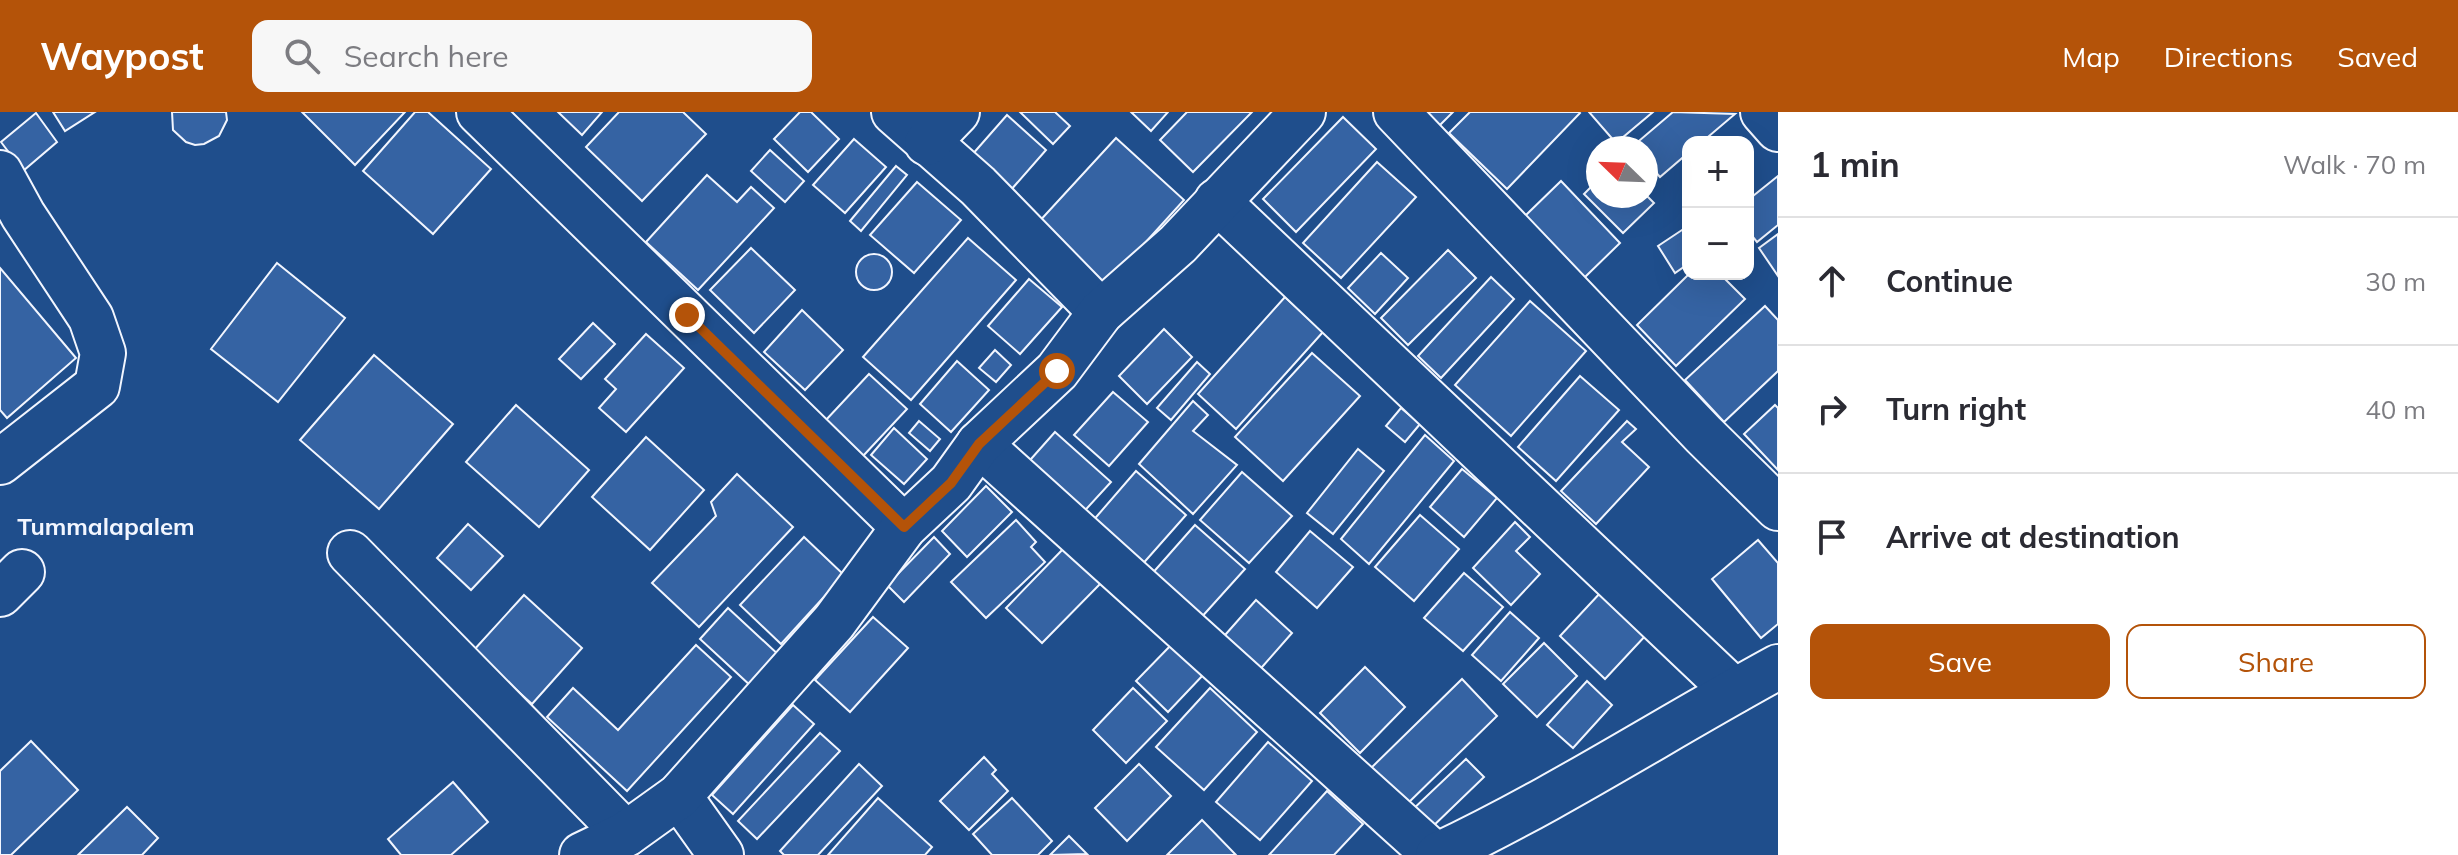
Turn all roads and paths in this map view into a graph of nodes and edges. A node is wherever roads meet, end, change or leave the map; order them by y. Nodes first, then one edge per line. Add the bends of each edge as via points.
1 (479, 112) edge
2 (894, 112) edge
3 (957, 112) edge
4 (1303, 112) edge
5 (1396, 112) edge
6 (1763, 112) edge
7 (1778, 129) edge
8 (927, 143) junction
9 (0, 173) edge
10 (1217, 201) junction
11 (1101, 312) junction
12 (979, 444) junction
13 (0, 462) edge
14 (1778, 508) edge
15 (904, 527) junction
16 (350, 553) dead end
17 (1778, 667) edge
18 (1734, 691) junction
19 (679, 796) junction
20 (626, 834) junction
21 (582, 855) edge
22 (721, 855) edge
23 (1437, 855) edge

1 - 15 street
2 - 8 street
3 - 8 street
4 - 10 street
5 - 14 street
6 - 7 street
8 - 11 street via 978,186
9 - 13 street via 91,318 103,353 97,386
10 - 11 street via 1178,244
10 - 18 street
11 - 12 street via 1057,371
12 - 15 street via 951,483
12 - 23 street
15 - 19 street via 834,622
16 - 20 street
17 - 18 street
18 - 23 street via 1495,828
19 - 20 street
19 - 22 street
20 - 21 street

